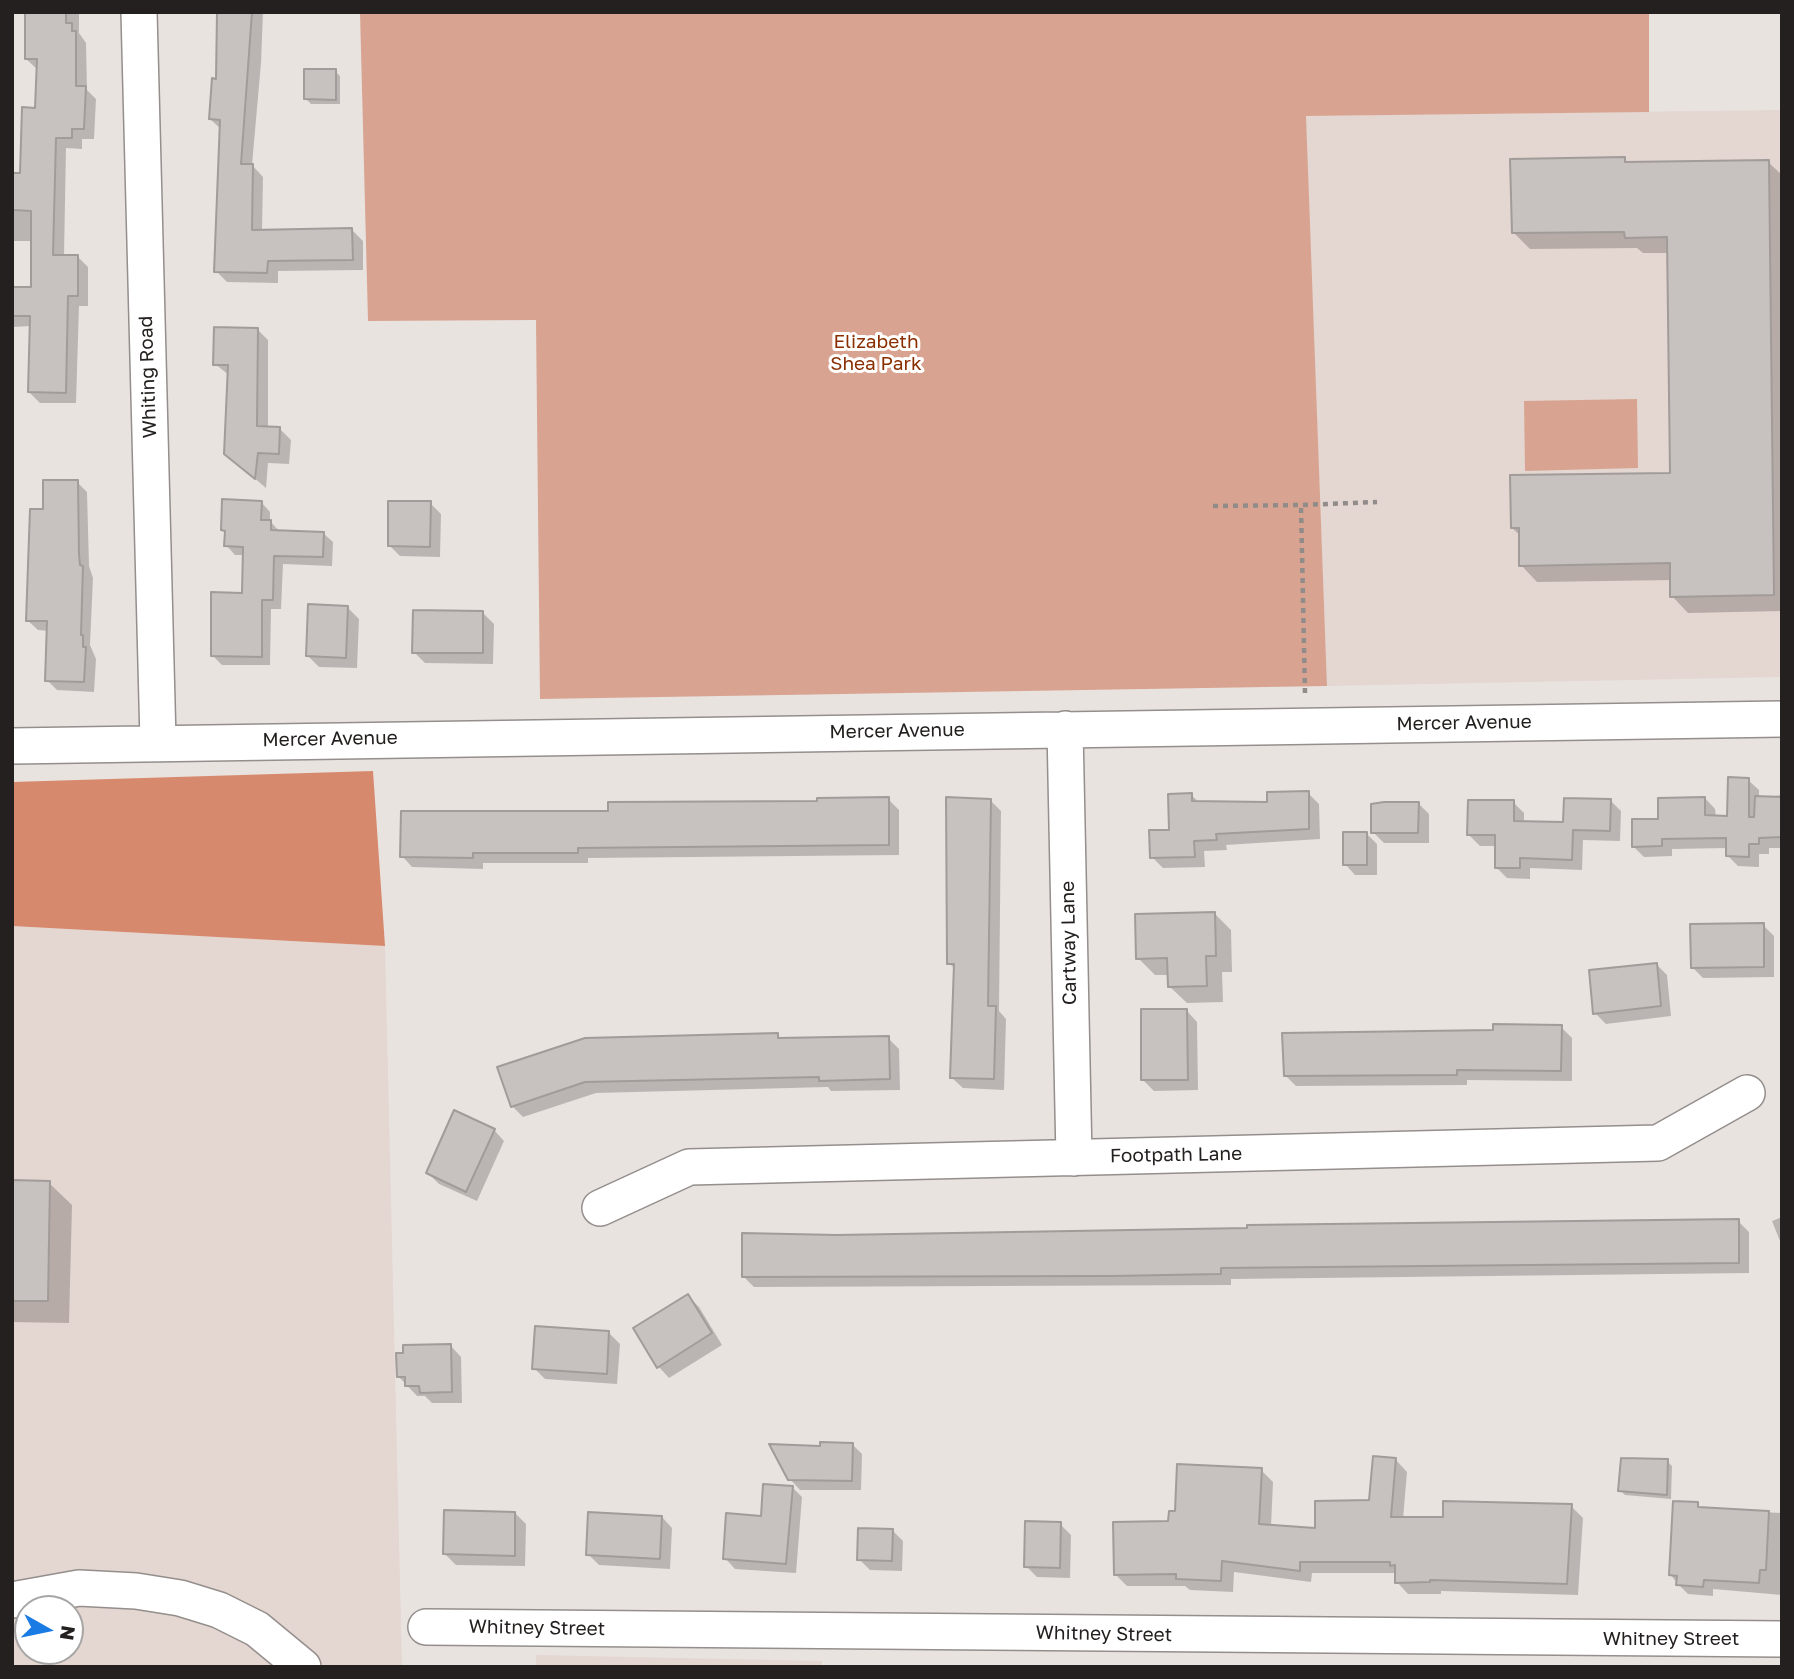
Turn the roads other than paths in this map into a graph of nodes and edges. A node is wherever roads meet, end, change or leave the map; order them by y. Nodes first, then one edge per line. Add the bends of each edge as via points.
1 (139, 12) edge
2 (1782, 719) edge
3 (1065, 729) junction
4 (158, 741) junction
5 (12, 746) edge
6 (1747, 1093) dead end
7 (1074, 1158) junction
8 (600, 1208) dead end
9 (12, 1600) edge
10 (426, 1627) dead end
11 (1782, 1639) edge
12 (1313, 1652) edge
13 (303, 1667) edge

1 - 4 street, Whiting Road
2 - 3 street, Mercer Avenue
3 - 4 street, Mercer Avenue
3 - 7 street, Cartway Lane
4 - 5 street, Mercer Avenue
6 - 7 street, Footpath Lane via 1658,1143
7 - 8 street, Footpath Lane via 689,1167
9 - 13 street via 79,1588 180,1598 257,1629
10 - 12 street, Whitney Street
11 - 12 street, Whitney Street

